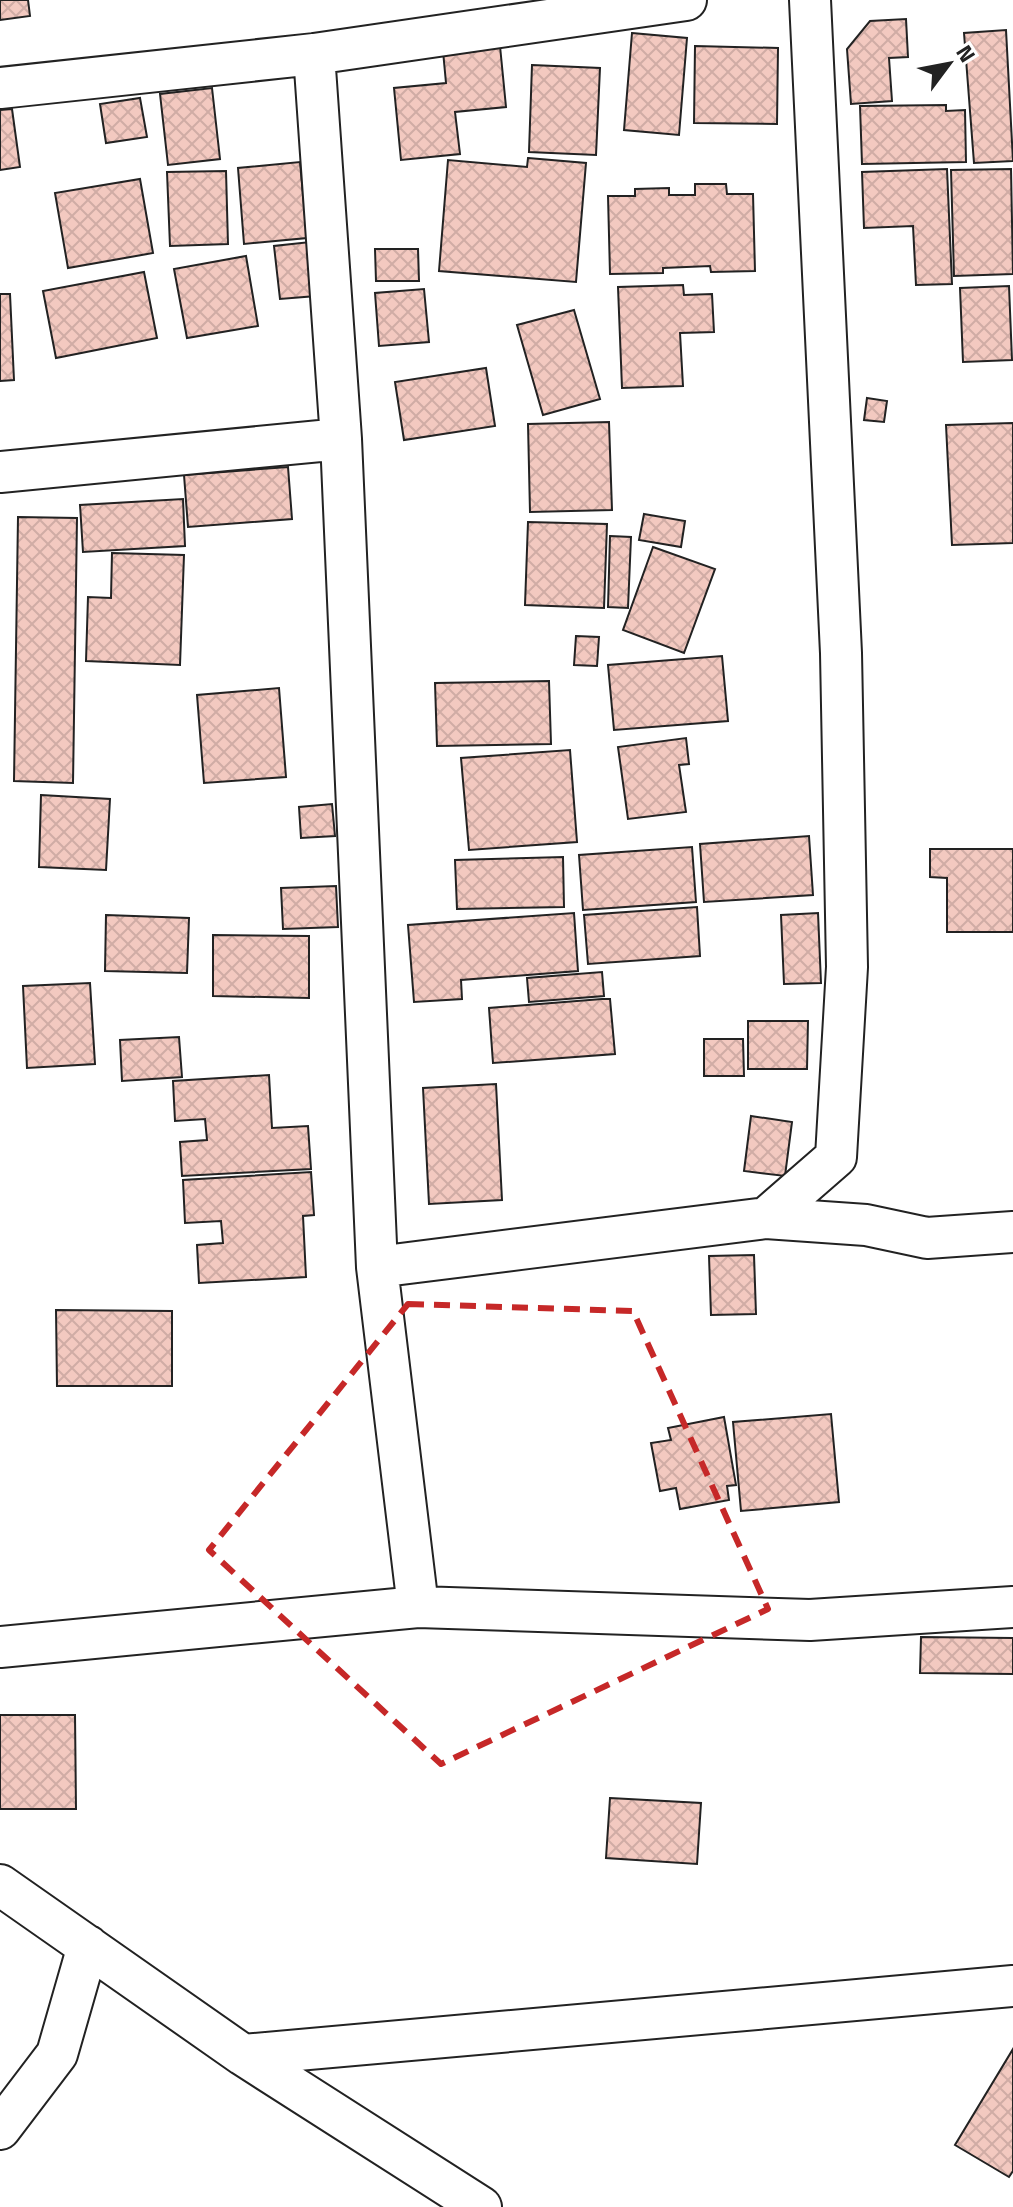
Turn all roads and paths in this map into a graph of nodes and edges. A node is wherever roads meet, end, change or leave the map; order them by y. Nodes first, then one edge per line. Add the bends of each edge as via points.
1 (686, 0) edge
2 (810, 0) edge
3 (314, 54) junction
4 (0, 88) edge
5 (341, 439) junction
6 (0, 472) edge
7 (766, 1218) junction
8 (1013, 1232) edge
9 (377, 1267) junction
10 (418, 1607) junction
11 (1013, 1607) edge
12 (0, 1647) edge
13 (0, 1885) edge
14 (88, 1946) junction
15 (1013, 1986) edge
16 (243, 2055) junction
17 (0, 2129) edge
18 (481, 2207) edge

1 - 3 street
2 - 7 street via 841,653 847,967 836,1157
3 - 4 street
3 - 5 street
5 - 6 street
5 - 9 street
7 - 8 street via 866,1225 927,1238
7 - 9 street
9 - 10 street
10 - 11 street via 810,1620
10 - 12 street
13 - 14 street
14 - 16 street
14 - 17 street via 64,2040
15 - 16 street
16 - 18 street

